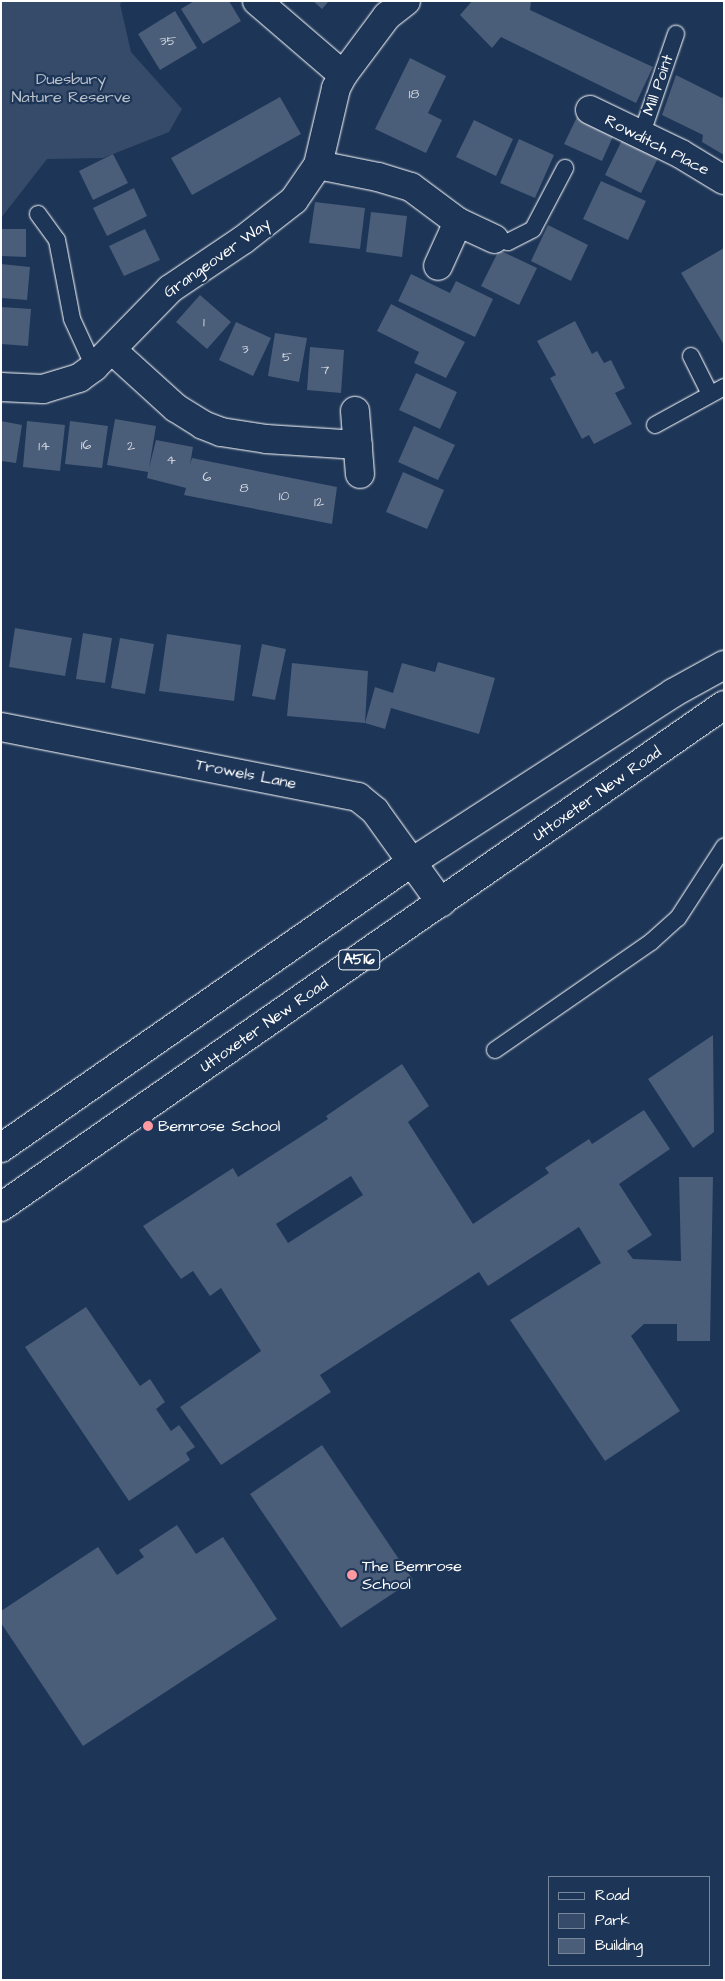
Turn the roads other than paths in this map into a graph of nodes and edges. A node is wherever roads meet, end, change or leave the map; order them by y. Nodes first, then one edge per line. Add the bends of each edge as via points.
1 (256, 1) edge
2 (406, 1) edge
3 (676, 34) dead end
4 (343, 74) junction
5 (590, 110) dead end
6 (641, 136) junction
7 (318, 165) junction
8 (565, 168) dead end
9 (724, 180) edge
10 (38, 214) dead end
11 (458, 222) junction
12 (494, 239) joint
13 (438, 266) dead end
14 (691, 356) dead end
15 (103, 359) junction
16 (1, 387) edge
17 (717, 390) edge
18 (355, 411) dead end
19 (655, 426) dead end
20 (358, 445) junction
21 (360, 474) dead end
22 (724, 665) edge
23 (724, 705) edge
24 (1, 727) edge
25 (724, 847) edge
26 (412, 862) junction
27 (442, 903) junction
28 (495, 1050) dead end
29 (1, 1148) edge
30 (1, 1207) edge

1 - 4 street
2 - 4 street, Grangeover Way via 387,16
3 - 6 lane, Mill Point
4 - 7 street, Grangeover Way via 336,88
5 - 6 street, Rowditch Place
6 - 9 street, Rowditch Place via 681,154
7 - 11 street via 378,176 411,187
7 - 15 street, Grangeover Way via 294,200 243,240 170,289
8 - 12 lane via 533,229 508,242
10 - 15 lane via 57,240 72,319
11 - 12 street
11 - 13 street
14 - 17 lane
15 - 16 street, Grangeover Way via 74,381 43,389
15 - 20 street via 212,428 266,439
17 - 19 lane
18 - 20 street
20 - 21 street
22 - 26 street via 673,693
23 - 27 street, Uttoxeter New Road / A516
24 - 26 street, Trowels Lane via 346,792 358,796 375,811
25 - 28 lane via 678,918 650,942
26 - 27 street, Trowels Lane
26 - 29 street
27 - 30 street, Uttoxeter New Road / A516

